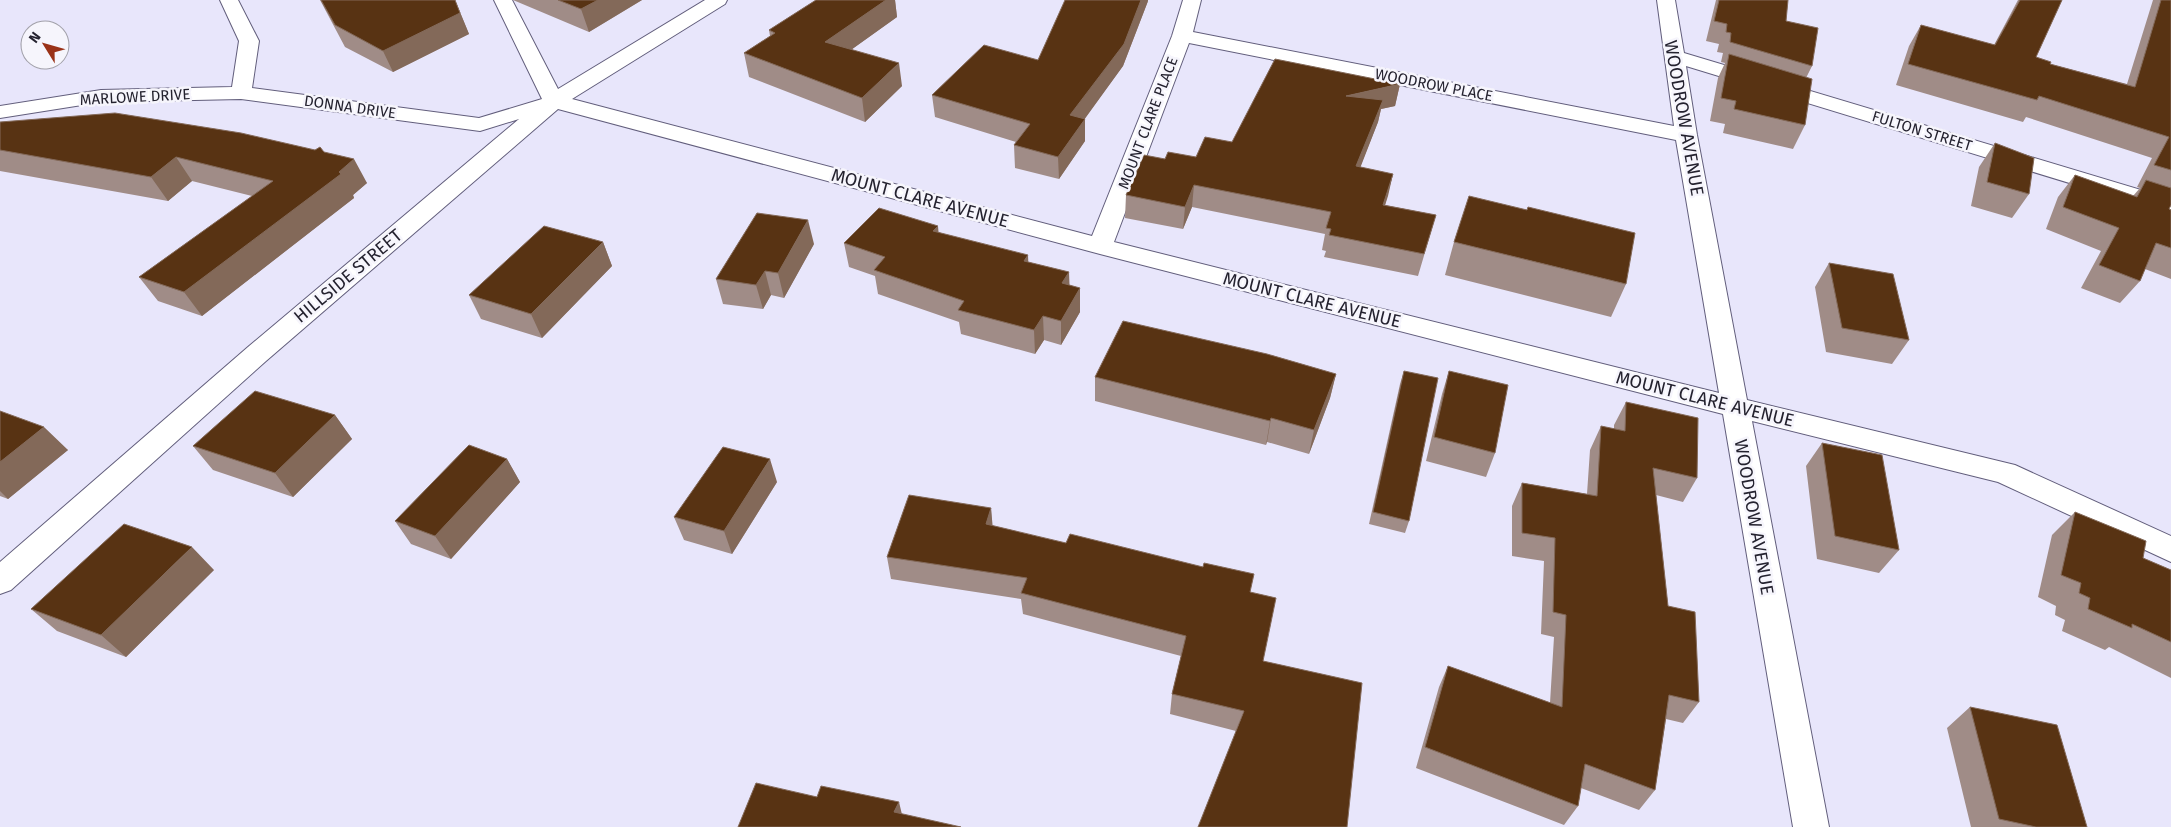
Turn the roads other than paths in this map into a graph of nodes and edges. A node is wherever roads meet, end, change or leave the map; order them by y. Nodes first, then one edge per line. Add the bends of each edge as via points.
1 (229, 0) edge
2 (503, 0) edge
3 (718, 0) edge
4 (1192, 0) edge
5 (1666, 0) edge
6 (1182, 36) junction
7 (1673, 56) junction
8 (241, 93) junction
9 (554, 101) junction
10 (0, 112) edge
11 (1686, 135) junction
12 (2171, 207) edge
13 (1100, 246) junction
14 (1735, 407) junction
15 (2171, 550) edge
16 (0, 580) edge
17 (1811, 827) edge

1 - 8 street via 249,42
2 - 9 street
3 - 9 street, HILLSIDE STREET
4 - 6 street, MOUNT CLARE PLACE
5 - 7 street, WOODROW AVENUE
6 - 11 street, WOODROW PLACE
6 - 13 street, MOUNT CLARE PLACE
7 - 11 street, WOODROW AVENUE
7 - 12 street, FULTON STREET
8 - 9 street, DONNA DRIVE via 480,124
8 - 10 street, MARLOWE DRIVE via 101,96
9 - 13 street, MOUNT CLARE AVENUE
9 - 16 street, HILLSIDE STREET via 257,354
11 - 14 street, WOODROW AVENUE
13 - 14 street, MOUNT CLARE AVENUE
14 - 15 street, MOUNT CLARE AVENUE via 2005,473
14 - 17 street, WOODROW AVENUE

